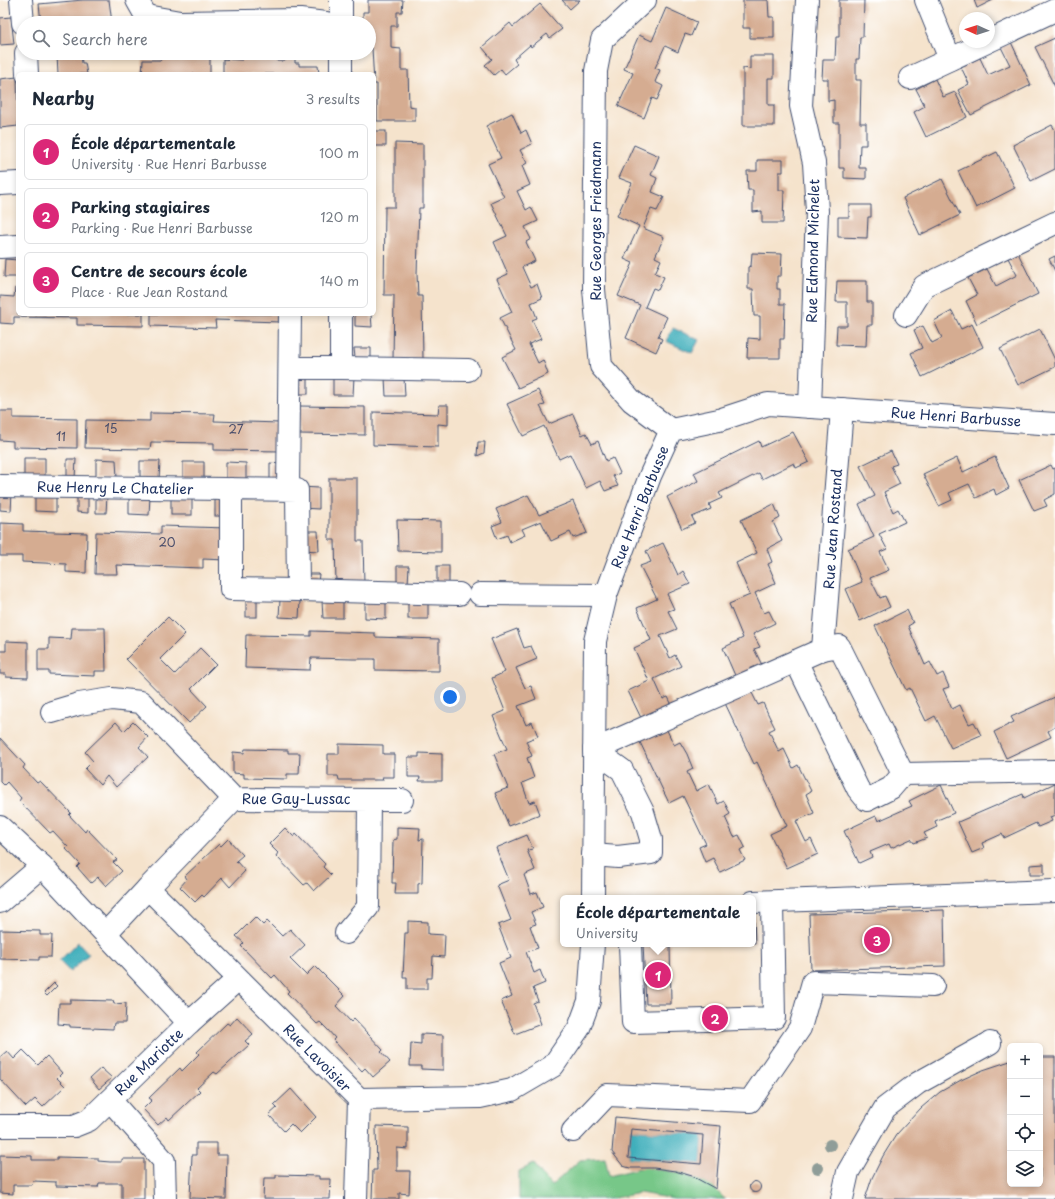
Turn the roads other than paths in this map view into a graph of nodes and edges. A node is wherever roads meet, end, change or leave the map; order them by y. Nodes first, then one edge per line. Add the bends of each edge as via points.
1 (21, 0) edge
2 (137, 0) edge
3 (341, 0) edge
4 (645, 0) edge
5 (807, 0) edge
6 (926, 0) edge
7 (1055, 10) edge
8 (22, 16) edge
9 (146, 16) edge
10 (340, 16) edge
11 (995, 39) edge
12 (975, 48) edge
13 (950, 59) junction
14 (27, 60) edge
15 (341, 60) edge
16 (28, 72) edge
17 (341, 72) edge
18 (910, 78) dead end
19 (16, 183) edge
20 (0, 184) edge
21 (1055, 223) edge
22 (16, 246) edge
23 (0, 247) edge
24 (906, 315) dead end
25 (290, 316) edge
26 (341, 316) edge
27 (290, 368) junction
28 (341, 368) junction
29 (468, 370) dead end
30 (810, 407) junction
31 (842, 409) junction
32 (1055, 424) edge
33 (672, 430) junction
34 (0, 486) edge
35 (231, 489) junction
36 (288, 489) junction
37 (298, 590) junction
38 (606, 595) junction
39 (823, 649) junction
40 (796, 661) junction
41 (52, 712) dead end
42 (594, 750) junction
43 (1055, 771) edge
44 (903, 774) junction
45 (234, 799) junction
46 (369, 800) junction
47 (402, 800) dead end
48 (0, 827) edge
49 (593, 855) junction
50 (42, 866) junction
51 (148, 888) junction
52 (1055, 891) edge
53 (593, 895) edge
54 (0, 902) edge
55 (762, 902) edge
56 (106, 933) junction
57 (346, 933) dead end
58 (593, 947) edge
59 (630, 947) edge
60 (238, 979) junction
61 (933, 986) dead end
62 (188, 1023) junction
63 (990, 1043) dead end
64 (359, 1099) junction
65 (110, 1100) junction
66 (0, 1126) edge
67 (573, 1131) dead end
68 (165, 1199) edge
69 (356, 1199) edge
70 (842, 1199) edge

1 - 8 street
2 - 9 street
3 - 10 street
4 - 33 street, Rue Georges Friedmann via 602,40 596,71 594,289 601,366 632,401
5 - 30 street, Rue Edmond Michelet via 801,106 814,163 817,211
6 - 13 street
7 - 11 street
12 - 13 street
13 - 18 street
14 - 16 street
15 - 17 street
19 - 20 street
21 - 24 street via 924,286
22 - 23 street
25 - 27 street
26 - 28 street
27 - 28 street
27 - 36 street
28 - 29 street
30 - 31 street, Rue Henri Barbusse
30 - 33 street, Rue Henri Barbusse via 768,404 719,420
31 - 32 street, Rue Henri Barbusse
31 - 39 street, Rue Jean Rostand
33 - 38 street, Rue Henri Barbusse via 650,476
34 - 35 street, Rue Henry Le Chatelier
35 - 36 street, Rue Henry Le Chatelier
35 - 37 street via 231,589
36 - 37 street via 297,490
37 - 38 street
38 - 42 street, Rue Henri Barbusse via 595,641
39 - 40 street
39 - 44 street via 839,646
40 - 42 street
40 - 44 street via 858,789 867,800 891,788
41 - 45 street, Rue Gay-Lussac via 79,704 112,699 140,702
42 - 49 street, Rue Henri Barbusse
42 - 49 street via 622,770 643,812 651,839 651,854 618,857
43 - 44 street
45 - 46 street, Rue Gay-Lussac
45 - 51 street
46 - 47 street
46 - 57 street, Rue Gay-Lussac via 368,907
48 - 50 street
49 - 53 street, Rue Henri Barbusse
50 - 54 street
50 - 56 street
51 - 56 street
51 - 60 street, Rue Lavoisier
52 - 55 street
55 - 59 street via 774,1018 633,1022
56 - 62 street
58 - 64 street via 589,1001 579,1028 553,1066 512,1090 480,1097
60 - 62 street, Rue Mariotte
60 - 64 street, Rue Lavoisier
61 - 67 street via 814,982 800,1028 750,1101 607,1096
62 - 65 street, Rue Mariotte
63 - 70 street via 918,1083 884,1108 848,1172
64 - 69 street, Rue Lavoisier
65 - 66 street, Rue Mariotte via 89,1120 74,1126
65 - 68 street, Rue Mariotte via 164,1161

